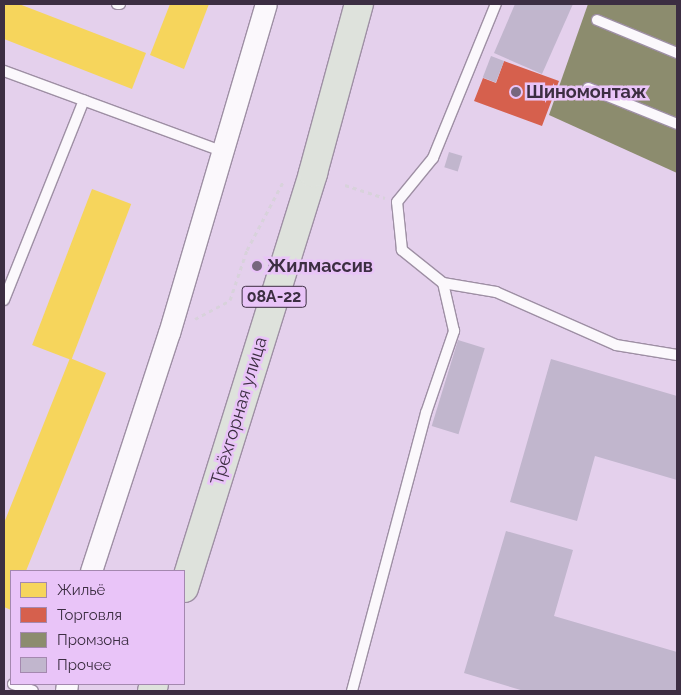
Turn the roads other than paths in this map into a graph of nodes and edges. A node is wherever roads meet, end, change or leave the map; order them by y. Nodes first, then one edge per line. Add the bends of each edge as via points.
1 (266, 4) edge
2 (359, 4) edge
3 (496, 4) edge
4 (597, 20) dead end
5 (677, 53) edge
6 (4, 71) edge
7 (588, 88) dead end
8 (84, 100) junction
9 (677, 124) edge
10 (222, 151) junction
11 (443, 283) junction
12 (4, 300) edge
13 (677, 356) edge
14 (91, 570) edge
15 (185, 585) edge
16 (15, 685) edge
17 (33, 691) edge
18 (352, 691) edge

1 - 10 street
2 - 15 highway, Трёхгорная улица / 08А-22 via 313,173
3 - 11 lane via 433,158 397,202 402,250
4 - 5 lane
6 - 8 lane
7 - 9 lane
8 - 10 lane
8 - 12 lane
10 - 14 street via 169,333
11 - 13 lane via 496,292 616,345
11 - 18 lane via 454,331 426,413
16 - 17 lane

